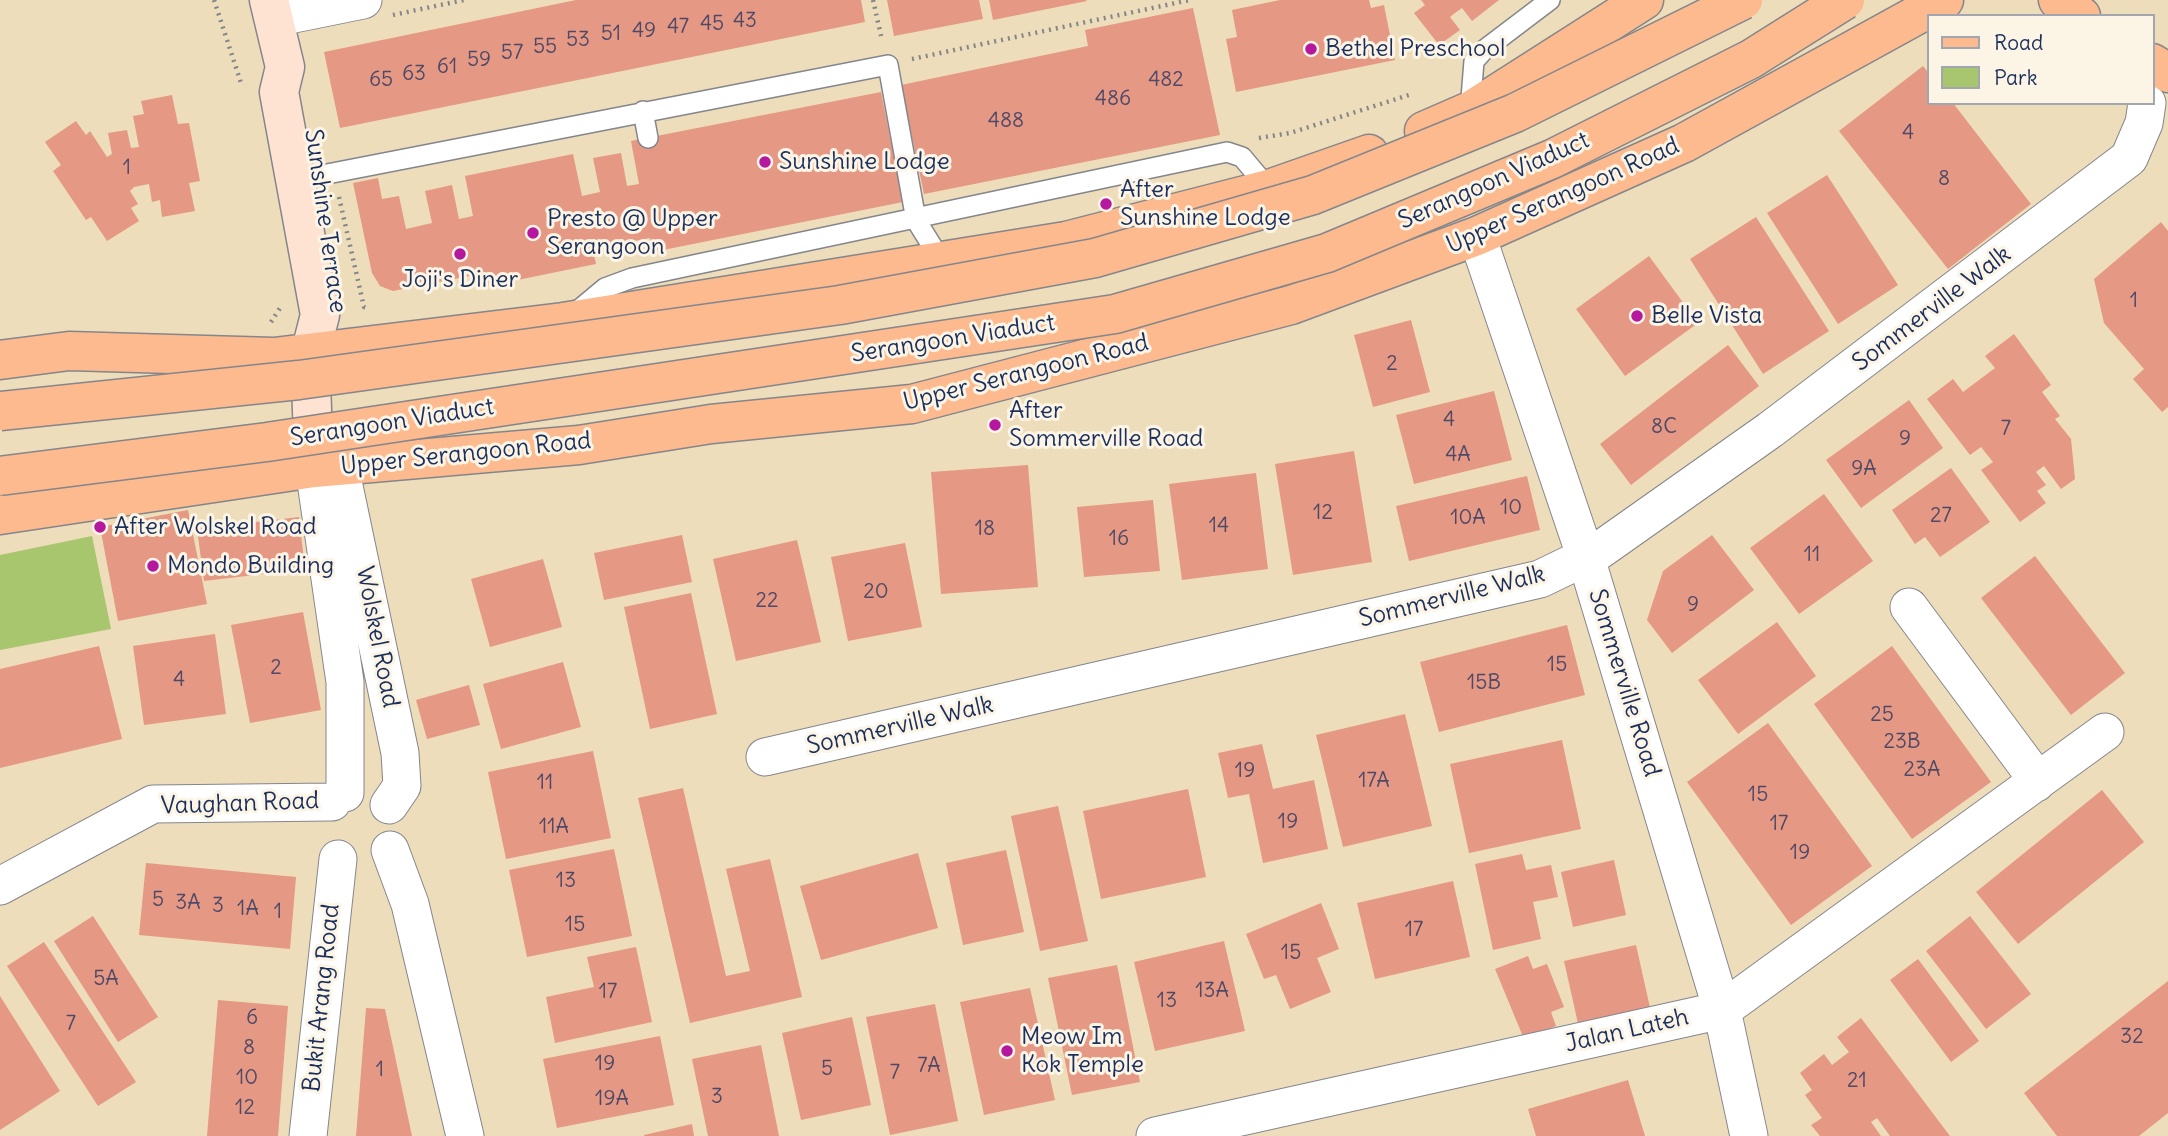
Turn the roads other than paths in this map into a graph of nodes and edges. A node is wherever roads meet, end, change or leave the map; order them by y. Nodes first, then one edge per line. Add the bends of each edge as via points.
1 (1550, 0) edge
2 (1602, 0) edge
3 (1644, 0) edge
4 (1743, 0) edge
5 (1845, 0) edge
6 (1944, 0) edge
7 (2058, 0) edge
8 (374, 8) edge
9 (271, 9) edge
10 (2078, 14) edge
11 (1926, 27) edge
12 (1886, 32) junction
13 (1539, 64) junction
14 (285, 67) junction
15 (2147, 105) edge
16 (643, 111) junction
17 (1470, 111) junction
18 (648, 138) dead end
19 (327, 174) junction
20 (1269, 189) junction
21 (916, 220) junction
22 (1477, 236) junction
23 (942, 262) junction
24 (563, 322) junction
25 (321, 353) junction
26 (0, 360) edge
27 (0, 411) edge
28 (327, 468) junction
29 (0, 476) edge
30 (0, 515) edge
31 (1586, 558) junction
32 (1909, 607) dead end
33 (2105, 732) dead end
34 (765, 757) dead end
35 (2036, 783) junction
36 (338, 797) junction
37 (389, 805) junction
38 (382, 857) junction
39 (338, 859) junction
40 (0, 886) edge
41 (1722, 1010) junction
42 (308, 1136) edge
43 (465, 1136) edge
44 (1155, 1136) edge
45 (1749, 1136) edge

1 - 17 lane via 1474,61
2 - 13 main road via 1572,24
3 - 13 main road
4 - 27 main road, Serangoon Viaduct, bridge via 1515,113 1313,195 1095,258 840,305 299,380
5 - 29 main road, Serangoon Viaduct, bridge via 1751,59 1552,159 1327,253 1115,314 267,442
6 - 12 main road, Upper Serangoon Road
7 - 10 main road
8 - 9 street
9 - 14 main road, Sunshine Terrace
11 - 12 main road
12 - 22 main road, Upper Serangoon Road via 1684,144
13 - 17 main road
14 - 19 main road, Sunshine Terrace via 303,85
14 - 25 main road, Sunshine Terrace via 279,92 320,315
15 - 31 street, Sommerville Walk via 2129,158 1770,430
16 - 18 lane
16 - 19 lane
16 - 21 lane via 888,65
17 - 20 main road via 1373,153
19 - 25 main road, Sunshine Terrace via 343,311
20 - 21 lane via 1242,157 1227,152
20 - 23 main road via 1066,241
21 - 23 lane
21 - 24 lane via 632,278 605,288
22 - 28 main road, Upper Serangoon Road via 1291,305 912,404 711,424 579,445
22 - 31 street, Sommerville Road
23 - 24 main road
24 - 25 main road
25 - 26 main road via 274,357 69,351
25 - 28 main road, Sunshine Terrace
28 - 30 main road, Upper Serangoon Road
28 - 36 street, Wolskel Road via 345,682
28 - 37 street, Wolskel Road via 400,753 402,786
31 - 34 street, Sommerville Walk via 1540,579
31 - 41 street, Sommerville Road
32 - 35 street
33 - 35 street, Jalan Lateh
35 - 41 street, Jalan Lateh
36 - 37 street via 361,790 377,794
36 - 39 street via 323,816 321,832
36 - 40 street, Vaughan Road via 153,804
37 - 38 street via 396,819 396,835
38 - 39 street via 355,866
38 - 43 street via 410,904
39 - 42 street, Bukit Arang Road
41 - 44 street, Jalan Lateh
41 - 45 street, Sommerville Road

